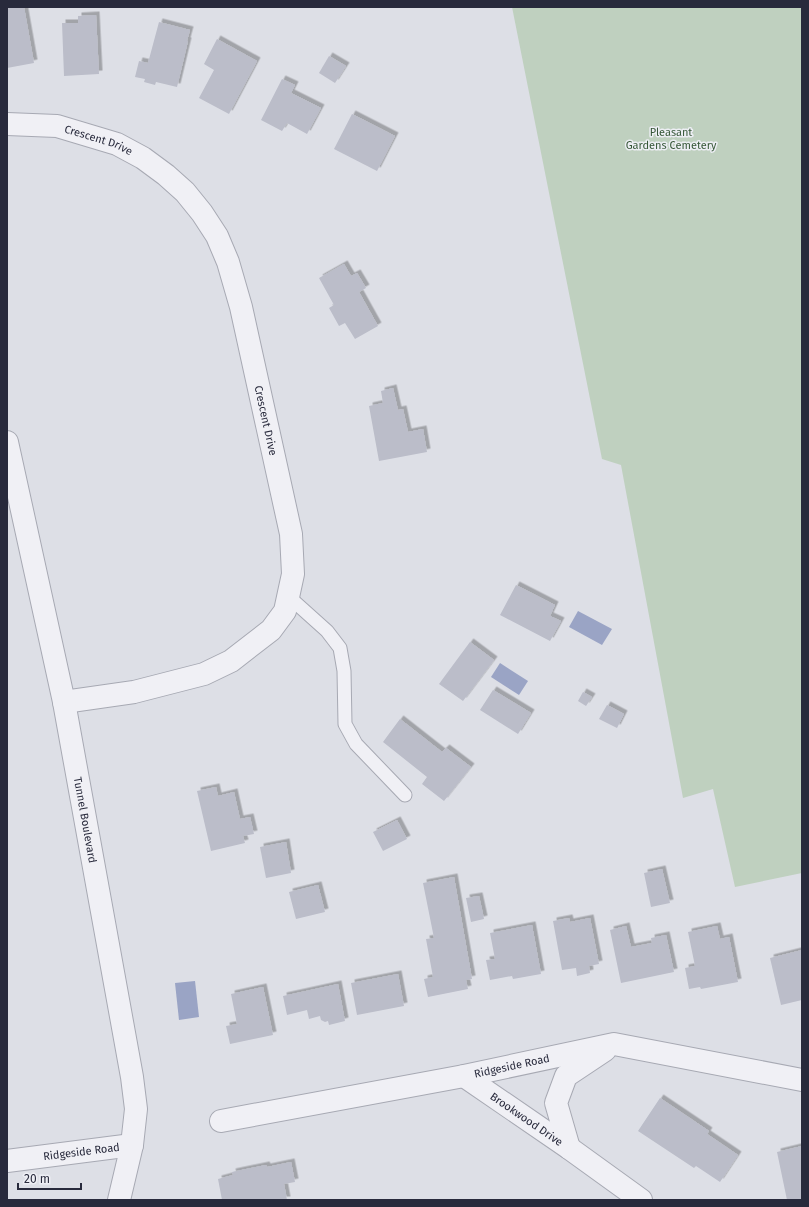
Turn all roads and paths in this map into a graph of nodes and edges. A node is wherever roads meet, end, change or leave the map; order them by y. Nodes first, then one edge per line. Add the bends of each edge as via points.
1 (7, 124) edge
2 (7, 442) edge
3 (288, 596) junction
4 (64, 702) junction
5 (405, 795) dead end
6 (614, 1044) junction
7 (464, 1076) junction
8 (802, 1080) edge
9 (221, 1121) dead end
10 (132, 1145) junction
11 (569, 1148) junction
12 (7, 1161) edge
13 (119, 1200) edge
14 (641, 1200) edge

1 - 3 street, Crescent Drive via 57,126 117,144 143,158 166,175 202,213 217,236 228,262 241,307 291,534 293,574
2 - 4 street, Tunnel Boulevard
3 - 4 street, Crescent Drive via 285,611 271,630 231,661 204,674 134,692
3 - 5 lane via 327,631 340,648 344,671 345,724 356,744
4 - 10 street, Tunnel Boulevard via 132,1077 136,1109
6 - 7 street, Ridgeside Road
6 - 8 street, Ridgeside Road
6 - 11 street, Brookwood Drive via 566,1076 556,1103
7 - 9 street, Ridgeside Road
7 - 11 street, Brookwood Drive
10 - 12 street, Ridgeside Road
10 - 13 street, Tunnel Boulevard
11 - 14 street, Brookwood Drive

